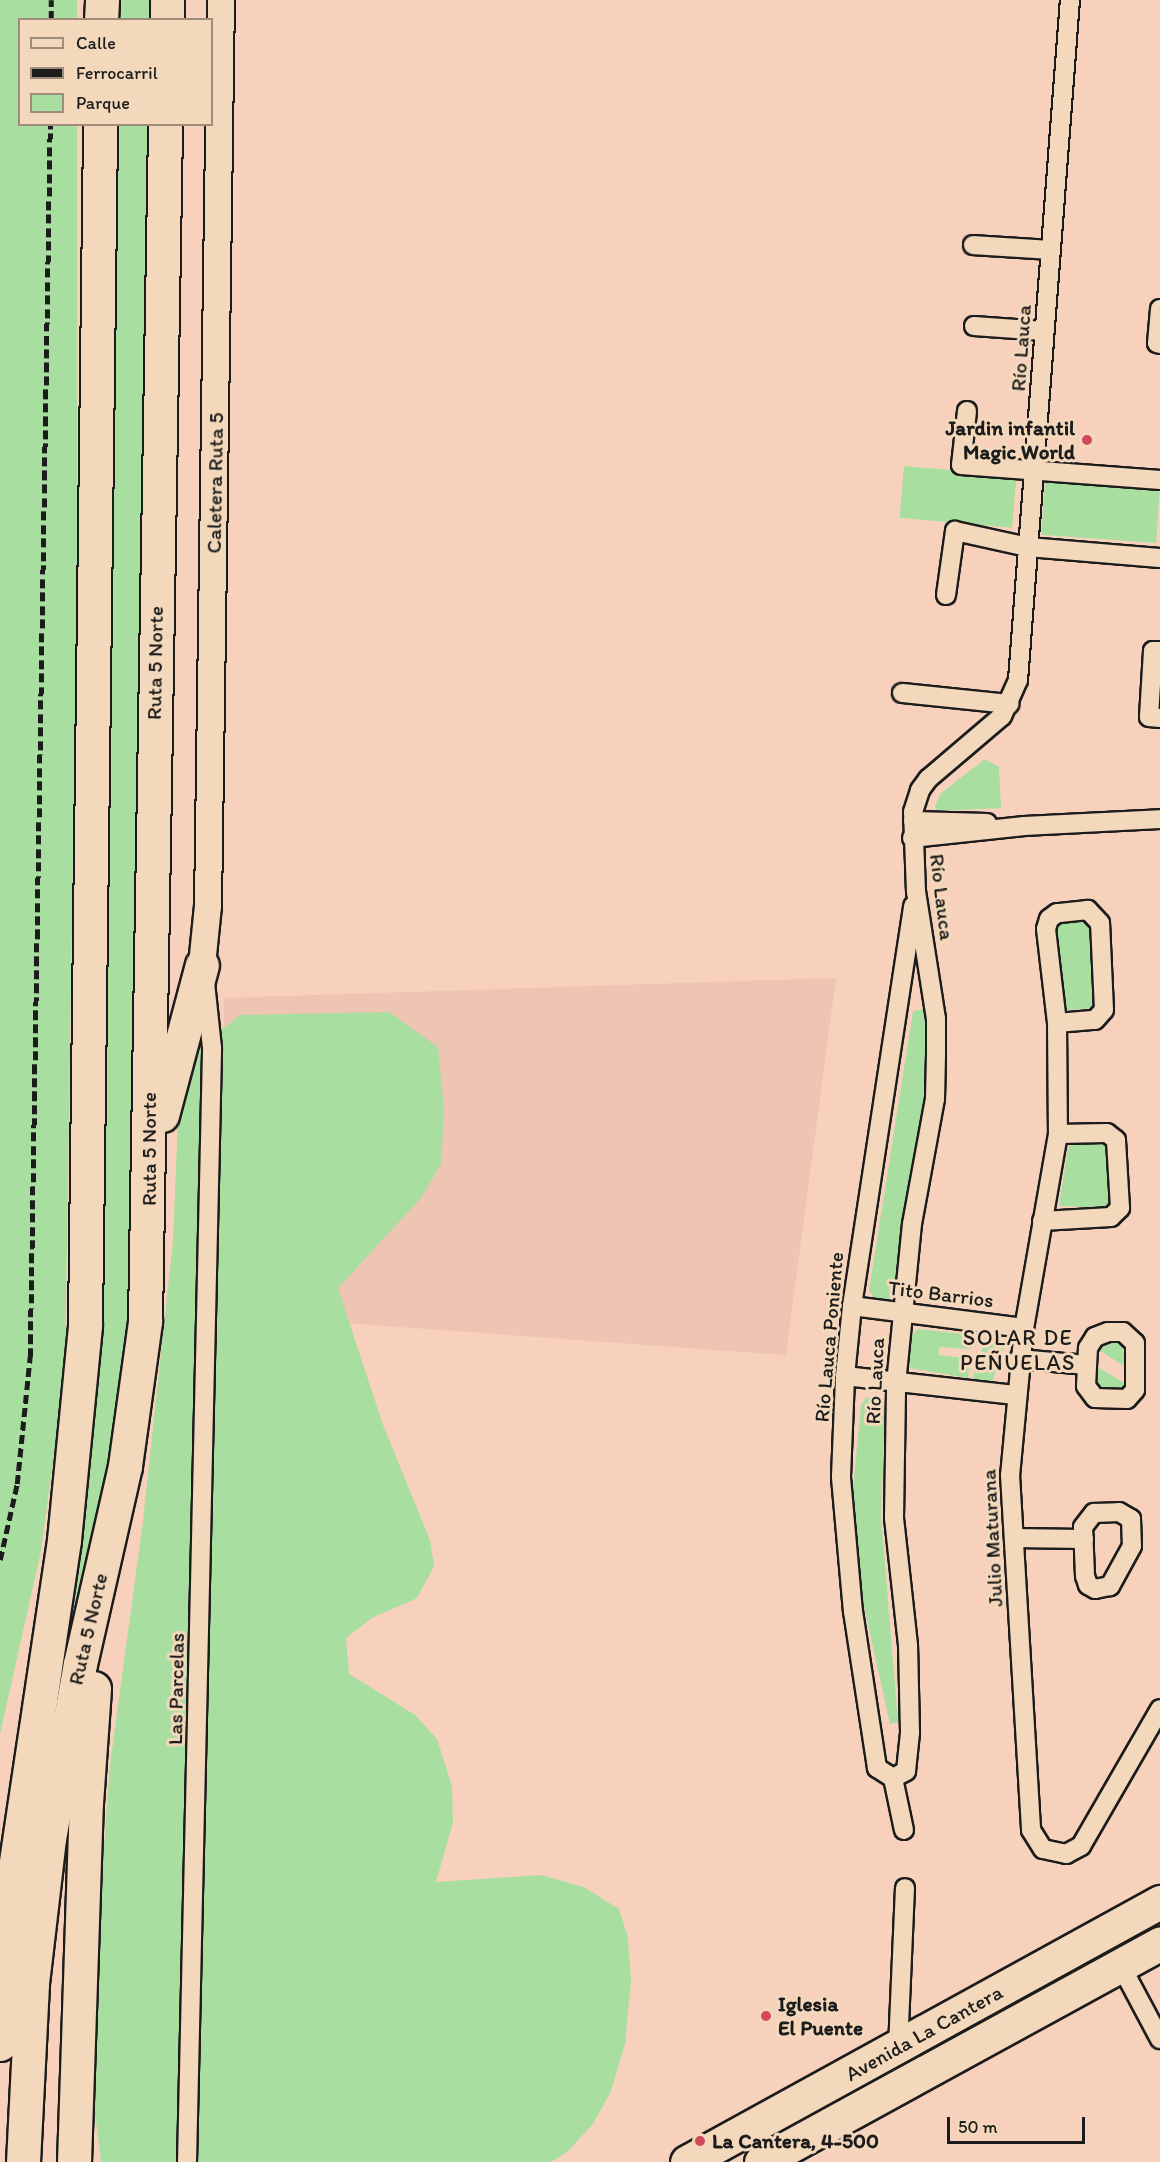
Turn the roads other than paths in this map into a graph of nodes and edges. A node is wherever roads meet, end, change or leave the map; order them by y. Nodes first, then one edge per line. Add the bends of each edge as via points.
1 (102, 0) edge
2 (167, 0) edge
3 (221, 0) edge
4 (1070, 0) edge
5 (101, 18) edge
6 (167, 18) edge
7 (100, 126) edge
8 (165, 126) edge
9 (973, 245) dead end
10 (1050, 250) junction
11 (1160, 309) edge
12 (974, 326) dead end
13 (1044, 331) junction
14 (1160, 344) edge
15 (967, 411) dead end
16 (1034, 470) junction
17 (1160, 480) edge
18 (1028, 547) junction
19 (1160, 558) edge
20 (946, 595) dead end
21 (1160, 651) edge
22 (902, 693) dead end
23 (1009, 704) junction
24 (1160, 718) edge
25 (1160, 819) edge
26 (913, 830) junction
27 (916, 892) junction
28 (202, 965) junction
29 (1057, 1023) junction
30 (1058, 1134) junction
31 (148, 1203) junction
32 (1042, 1221) junction
33 (852, 1306) junction
34 (902, 1311) junction
35 (1024, 1328) junction
36 (1019, 1359) junction
37 (1087, 1365) dead end
38 (845, 1376) junction
39 (896, 1384) junction
40 (1015, 1395) junction
41 (125, 1466) junction
42 (1014, 1538) junction
43 (1083, 1539) dead end
44 (63, 1540) junction
45 (1160, 1709) edge
46 (893, 1778) junction
47 (0, 1813) edge
48 (904, 1830) dead end
49 (905, 1888) dead end
50 (1160, 1902) edge
51 (1160, 1944) edge
52 (1120, 1966) junction
53 (1160, 2039) edge
54 (0, 2044) edge
55 (898, 2048) junction
56 (23, 2162) edge
57 (74, 2162) edge
58 (187, 2162) edge
59 (687, 2162) edge
60 (761, 2162) edge

1 - 5 highway
2 - 6 highway
3 - 28 street, Caletera Ruta 5 via 208,906
4 - 10 street, Río Lauca
7 - 44 highway, Ruta 5 Norte via 86,1283 78,1421
8 - 31 highway, Ruta 5 Norte
9 - 10 street
10 - 13 street, Río Lauca
11 - 14 street via 1156,343
12 - 13 street
13 - 16 street, Río Lauca
15 - 16 street via 961,465
16 - 17 street
16 - 18 street, Río Lauca
18 - 19 street
18 - 20 street via 955,531
18 - 23 street, Río Lauca via 1018,680
21 - 24 street via 1153,651 1149,717
22 - 23 street
23 - 26 street, Río Lauca via 993,728 928,779 915,801
25 - 26 street
26 - 27 street, Río Lauca
27 - 33 street, Río Lauca Poniente
27 - 34 street, Río Lauca via 936,1019 936,1055 934,1099 912,1224
28 - 31 highway via 166,1095
28 - 58 street, Las Parcelas via 212,1048
29 - 29 street, Julio Maturana via 1047,924 1057,913 1088,910 1100,923 1104,1010 1095,1020
29 - 30 street, Julio Maturana
30 - 32 street, Julio Maturana
30 - 32 street via 1107,1133 1116,1140 1120,1208 1112,1217
31 - 41 highway, Ruta 5 Norte via 143,1349
32 - 35 street, Julio Maturana
33 - 34 street, Tito Barrios
33 - 38 street, Río Lauca Poniente
34 - 35 street, Tito Barrios
34 - 39 street, Río Lauca
35 - 36 street, Julio Maturana
36 - 37 street
36 - 40 street, Julio Maturana
38 - 39 street
38 - 46 street, Río Lauca Poniente via 841,1477 853,1611 877,1768
39 - 40 street
39 - 46 street, Río Lauca via 894,1518 908,1645 910,1732 906,1771
40 - 42 street, Julio Maturana via 1010,1475
41 - 56 highway, Ruta 5 Norte via 80,1664 54,1806 32,1983
41 - 57 highway via 90,1721
42 - 43 street
42 - 45 street, Julio Maturana via 1031,1830 1043,1849 1066,1854 1081,1846
44 - 47 highway
44 - 54 highway, Ruta 5 Norte via 18,1847
46 - 48 street
49 - 55 street
50 - 55 highway, Avenida La Cantera
51 - 52 highway, Avenida La Cantera
52 - 53 street
52 - 60 highway, Avenida La Cantera
55 - 59 highway, Avenida La Cantera

